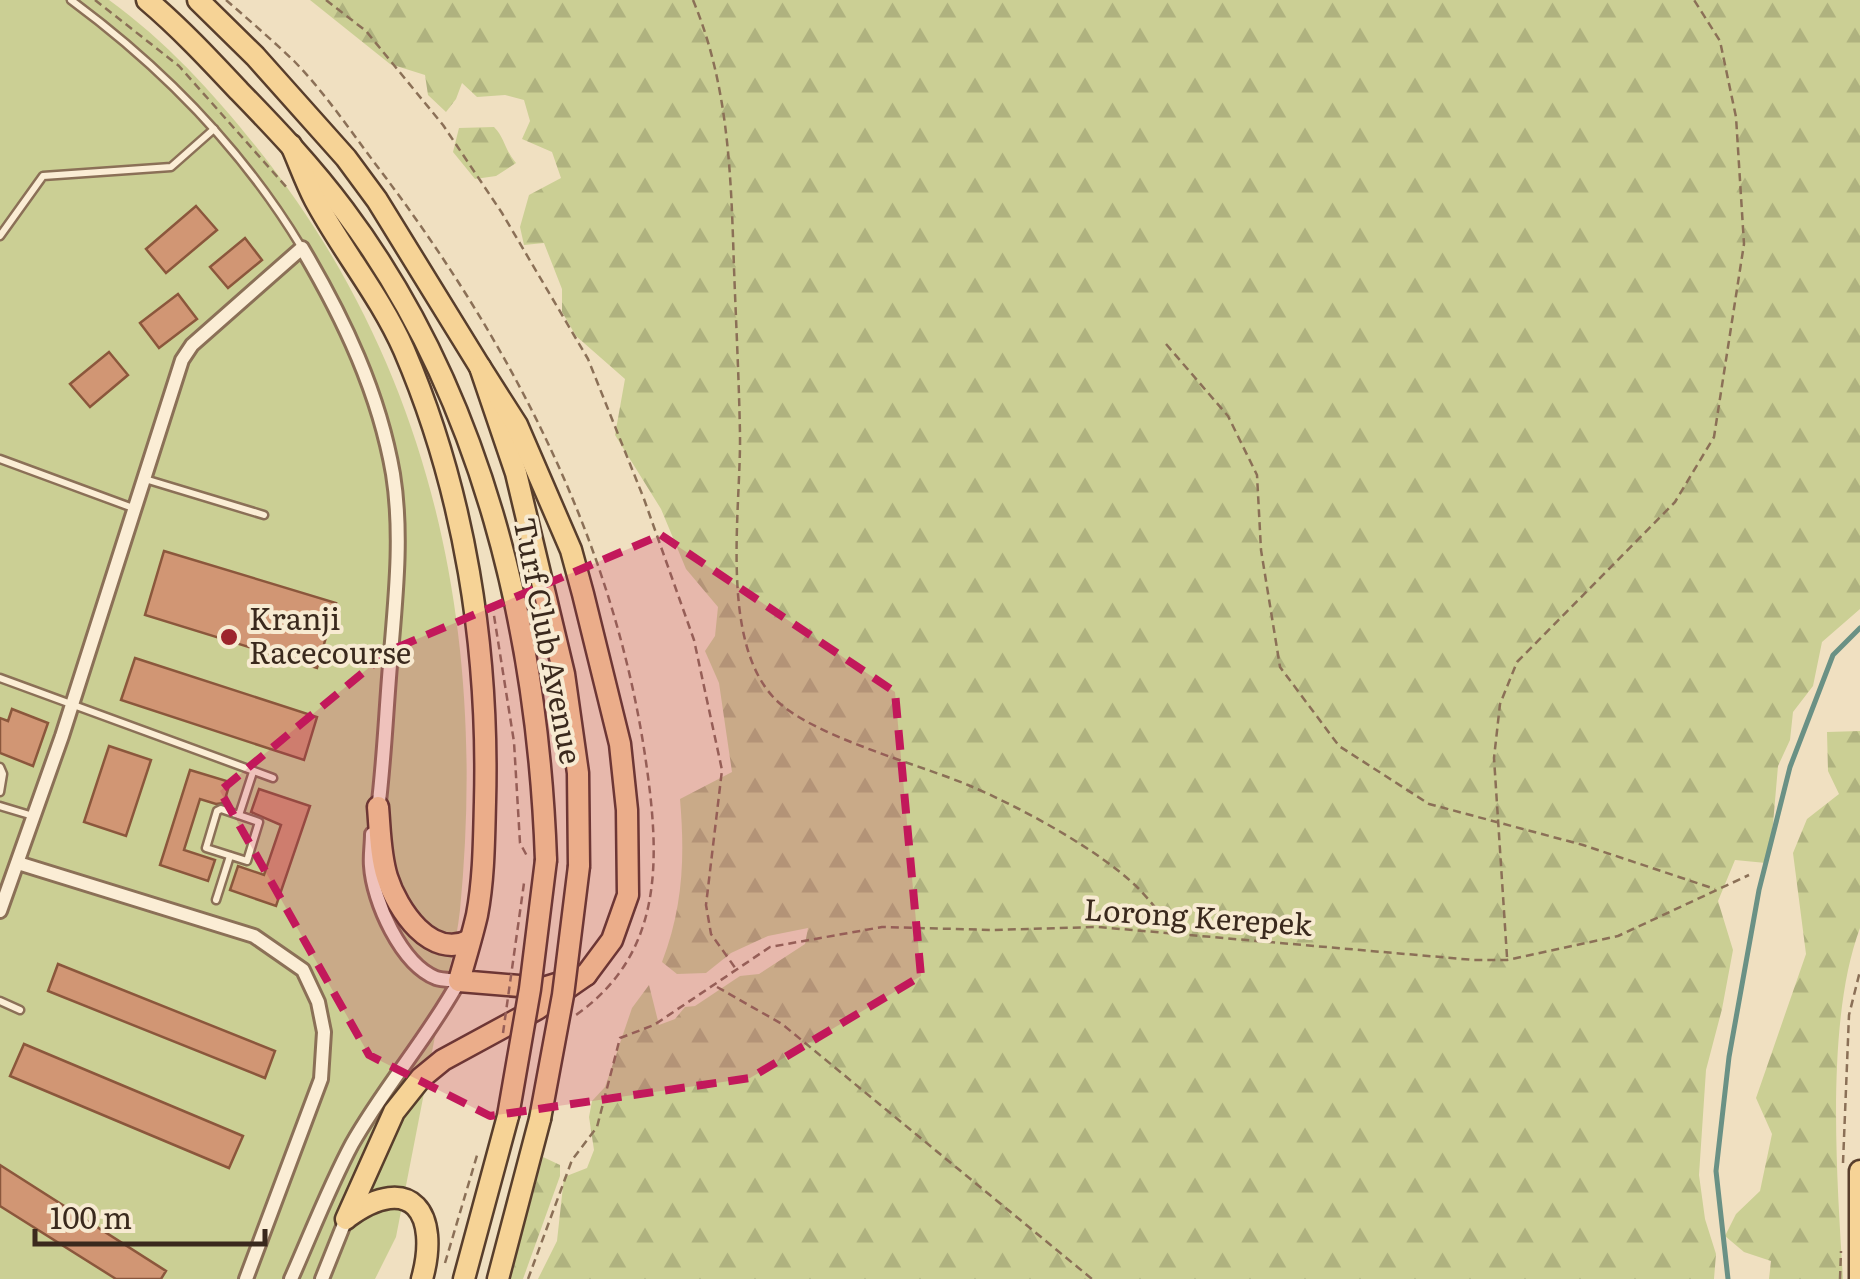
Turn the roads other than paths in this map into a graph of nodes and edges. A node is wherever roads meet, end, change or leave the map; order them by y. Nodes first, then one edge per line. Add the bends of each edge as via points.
1 (71, 0) edge
2 (147, 0) edge
3 (198, 0) edge
4 (214, 130) junction
5 (291, 145) junction
6 (0, 236) edge
7 (302, 248) junction
8 (480, 367) junction
9 (0, 459) edge
10 (144, 478) junction
11 (135, 509) junction
12 (264, 515) dead end
13 (0, 678) edge
14 (72, 706) junction
15 (0, 767) edge
16 (253, 772) junction
17 (273, 778) dead end
18 (0, 792) edge
19 (0, 806) edge
20 (378, 807) junction
21 (239, 815) junction
22 (34, 816) junction
23 (230, 856) junction
24 (18, 864) junction
25 (216, 900) dead end
26 (0, 911) edge
27 (470, 940) junction
28 (586, 975) junction
29 (459, 981) junction
30 (0, 1001) edge
31 (20, 1010) dead end
32 (1851, 1174) edge
33 (346, 1219) junction
34 (246, 1279) edge
35 (291, 1279) edge
36 (322, 1279) edge
37 (422, 1279) edge
38 (464, 1279) edge
39 (498, 1279) edge
40 (1860, 1279) edge

1 - 4 lane via 130,44
2 - 5 main road, Turf Club Avenue
3 - 8 main road, Turf Club Avenue via 346,158
4 - 6 lane via 171,167 43,176
4 - 7 lane
5 - 27 main road via 315,200 404,350 464,544 482,660 486,753 484,849
5 - 38 main road, Turf Club Avenue, bridge via 348,214 447,390 488,493 533,693 543,781 530,988 508,1116
7 - 10 street via 192,345
7 - 20 street via 361,363 393,475 396,597
8 - 28 main road via 518,425 570,550 620,744 628,895 612,940
8 - 39 main road, Turf Club Avenue, bridge via 516,472 564,674 578,773 578,866 563,995 540,1120
9 - 11 lane
10 - 11 street
10 - 12 lane
11 - 14 street
13 - 14 lane
14 - 16 lane
14 - 22 street
15 - 18 lane
16 - 17 lane
16 - 21 lane
19 - 22 lane
20 - 27 main road via 386,877 401,909 420,932 442,944
20 - 29 street via 370,867 390,927 426,972
21 - 23 lane via 260,825 248,860
21 - 23 lane via 218,810 206,846
22 - 24 street
23 - 25 lane
24 - 26 street
24 - 34 street via 254,936 302,970 324,1032 321,1079
27 - 29 main road
28 - 29 main road via 543,988
28 - 33 main road via 421,1078 394,1112
29 - 35 street via 352,1146
30 - 31 lane
32 - 40 main road
33 - 36 street
33 - 37 main road via 378,1199 407,1199 426,1224

